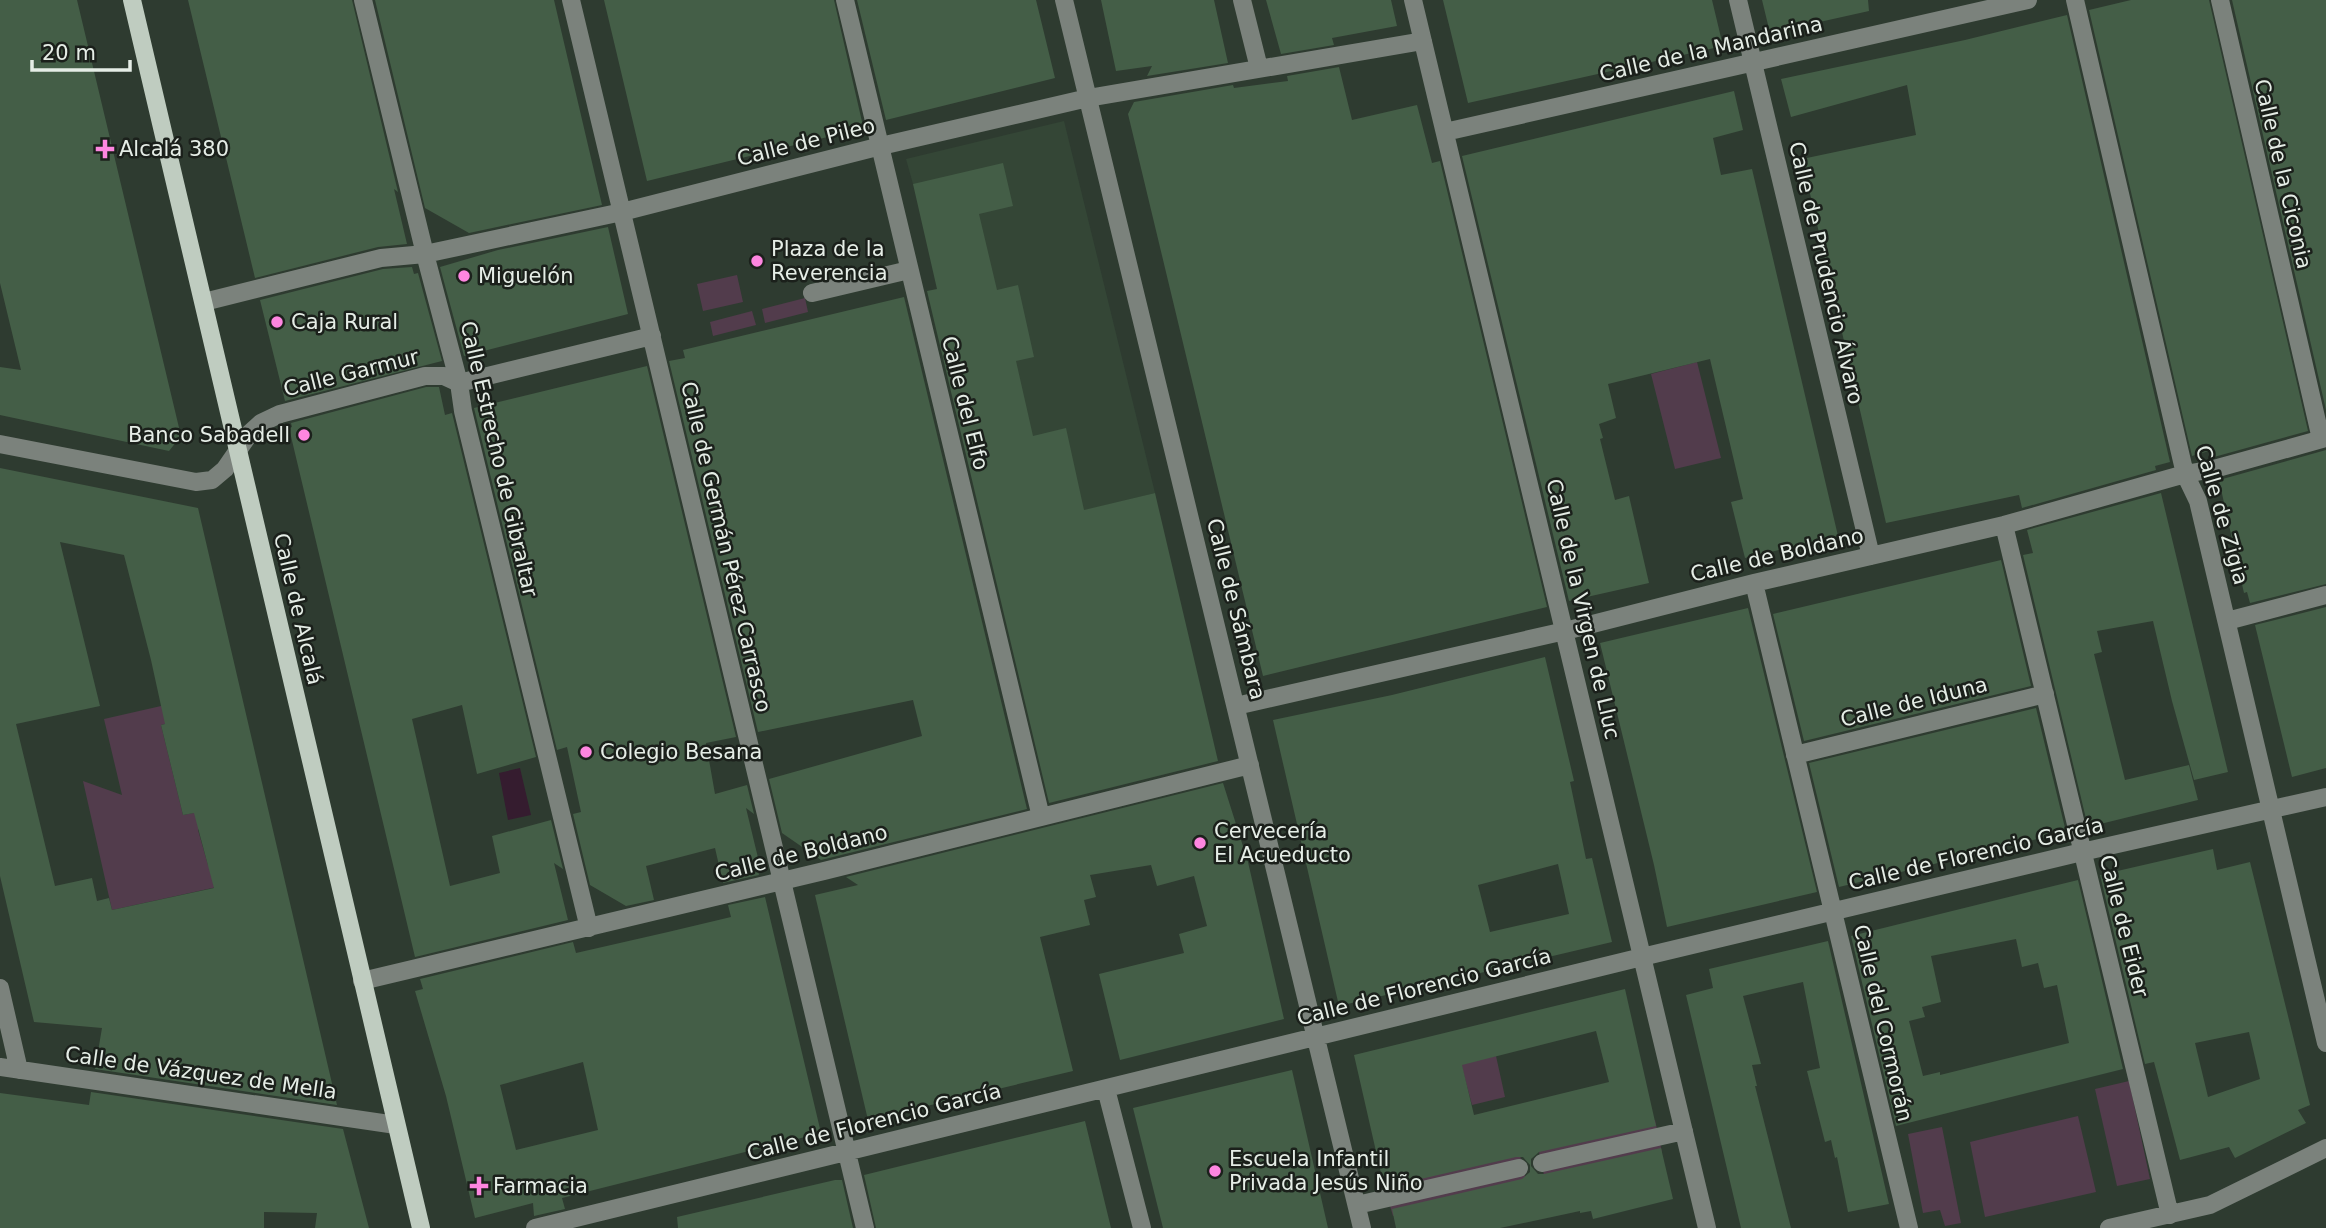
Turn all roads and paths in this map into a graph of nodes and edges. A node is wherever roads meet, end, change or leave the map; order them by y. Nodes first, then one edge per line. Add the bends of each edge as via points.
1 (132, 0) edge
2 (363, 0) edge
3 (571, 0) edge
4 (845, 0) edge
5 (1064, 0) edge
6 (1242, 0) edge
7 (1413, 0) edge
8 (1738, 0) edge
9 (2028, 0) edge
10 (2075, 0) edge
11 (2220, 0) edge
12 (1423, 41) junction
13 (1753, 63) junction
14 (1259, 68) junction
15 (1088, 98) junction
16 (1445, 132) junction
17 (881, 146) junction
18 (622, 212) junction
19 (425, 254) junction
20 (909, 270) junction
21 (812, 293) dead end
22 (204, 302) junction
23 (652, 335) junction
24 (459, 383) junction
25 (2324, 439) edge
26 (0, 444) edge
27 (237, 451) junction
28 (2185, 474) junction
29 (2004, 525) junction
30 (1871, 556) junction
31 (1754, 583) junction
32 (2326, 595) edge
33 (2227, 621) junction
34 (1564, 631) junction
35 (2045, 694) junction
36 (1236, 706) junction
37 (1795, 755) junction
38 (1250, 765) junction
39 (2326, 797) edge
40 (2270, 809) junction
41 (1041, 817) junction
42 (2082, 852) junction
43 (782, 881) junction
44 (1833, 912) junction
45 (589, 928) junction
46 (1642, 957) junction
47 (362, 981) junction
48 (0, 988) edge
49 (1316, 1037) junction
50 (2326, 1043) edge
51 (0, 1067) edge
52 (19, 1070) junction
53 (1106, 1089) junction
54 (396, 1125) junction
55 (1684, 1131) junction
56 (2326, 1148) edge
57 (846, 1152) junction
58 (1542, 1163) dead end
59 (1519, 1168) dead end
60 (1357, 1205) junction
61 (2170, 1215) junction
62 (421, 1228) edge
63 (535, 1228) edge
64 (864, 1228) edge
65 (1142, 1228) edge
66 (1362, 1228) edge
67 (1707, 1228) edge
68 (1909, 1228) edge
69 (2109, 1228) edge

1 - 22 main road, Calle de Alcalá
2 - 19 street, Calle Estrecho de Gibraltar
3 - 18 street, Calle de Germán Pérez Carrasco
4 - 17 street, Calle del Elfo
5 - 15 street, Calle de Sámbara
6 - 14 street
7 - 12 street, Calle de la Virgen de Lluc
8 - 13 street, Calle de Prudencio Álvaro
9 - 13 street, Calle de la Mandarina
10 - 28 street, Calle de Zigia
11 - 25 street, Calle de la Ciconia
12 - 14 street, Calle de Pileo
12 - 16 street, Calle de la Virgen de Lluc
13 - 16 street, Calle de la Mandarina
13 - 30 street, Calle de Prudencio Álvaro
14 - 15 street, Calle de Pileo
15 - 17 street, Calle de Pileo
15 - 36 street, Calle de Sámbara
16 - 34 street, Calle de la Virgen de Lluc
17 - 18 street, Calle de Pileo
17 - 20 street, Calle del Elfo
18 - 19 street, Calle de Pileo
18 - 23 street, Calle de Germán Pérez Carrasco
19 - 22 street, Calle de Pileo via 381,258
19 - 24 street, Calle Estrecho de Gibraltar
20 - 21 street
20 - 41 street, Calle del Elfo
22 - 27 main road, Calle de Alcalá
23 - 24 street, Calle Garmur
23 - 43 street, Calle de Germán Pérez Carrasco
24 - 27 street, Calle Garmur via 444,376 425,376 280,414 261,423
24 - 45 street, Calle Estrecho de Gibraltar
25 - 28 street, Calle de Boldano
26 - 27 street, Calle Garmur via 196,482 212,480
27 - 47 main road, Calle de Alcalá
28 - 29 street, Calle de Boldano
28 - 33 street, Calle de Zigia via 2198,501
29 - 30 street, Calle de Boldano
29 - 35 street, Calle de Eider
30 - 31 street, Calle de Boldano
31 - 34 street, Calle de Boldano
31 - 37 street, Calle del Cormorán
32 - 33 street
33 - 40 street, Calle de Zigia
34 - 36 street, Calle de Boldano
34 - 46 street, Calle de la Virgen de Lluc
35 - 37 street, Calle de Iduna
35 - 42 street, Calle de Eider
36 - 38 street, Calle de Sámbara
37 - 44 street, Calle del Cormorán
38 - 41 street, Calle de Boldano
38 - 49 street, Calle de Sámbara
39 - 40 street, Calle de Florencio García
40 - 42 street, Calle de Florencio García
40 - 50 street, Calle de Zigia
41 - 43 street, Calle de Boldano
42 - 44 street, Calle de Florencio García
42 - 61 street, Calle de Eider
43 - 45 street, Calle de Boldano
43 - 57 street, Calle de Germán Pérez Carrasco
44 - 46 street, Calle de Florencio García
44 - 68 street, Calle del Cormorán
45 - 47 street, Calle de Boldano
46 - 49 street, Calle de Florencio García
46 - 55 street, Calle de la Virgen de Lluc
47 - 54 main road, Calle de Alcalá
48 - 52 street
49 - 53 street, Calle de Florencio García
49 - 60 street, Calle de Sámbara
51 - 52 street, Calle de Vázquez de Mella
52 - 54 street, Calle de Vázquez de Mella
53 - 57 street, Calle de Florencio García
53 - 65 street
54 - 62 main road, Calle de Alcalá
55 - 58 street
55 - 67 street, Calle de la Virgen de Lluc
56 - 61 street via 2210,1205
57 - 63 street, Calle de Florencio García
57 - 64 street, Calle de Germán Pérez Carrasco
59 - 60 street
60 - 66 street, Calle de Sámbara
61 - 69 street

